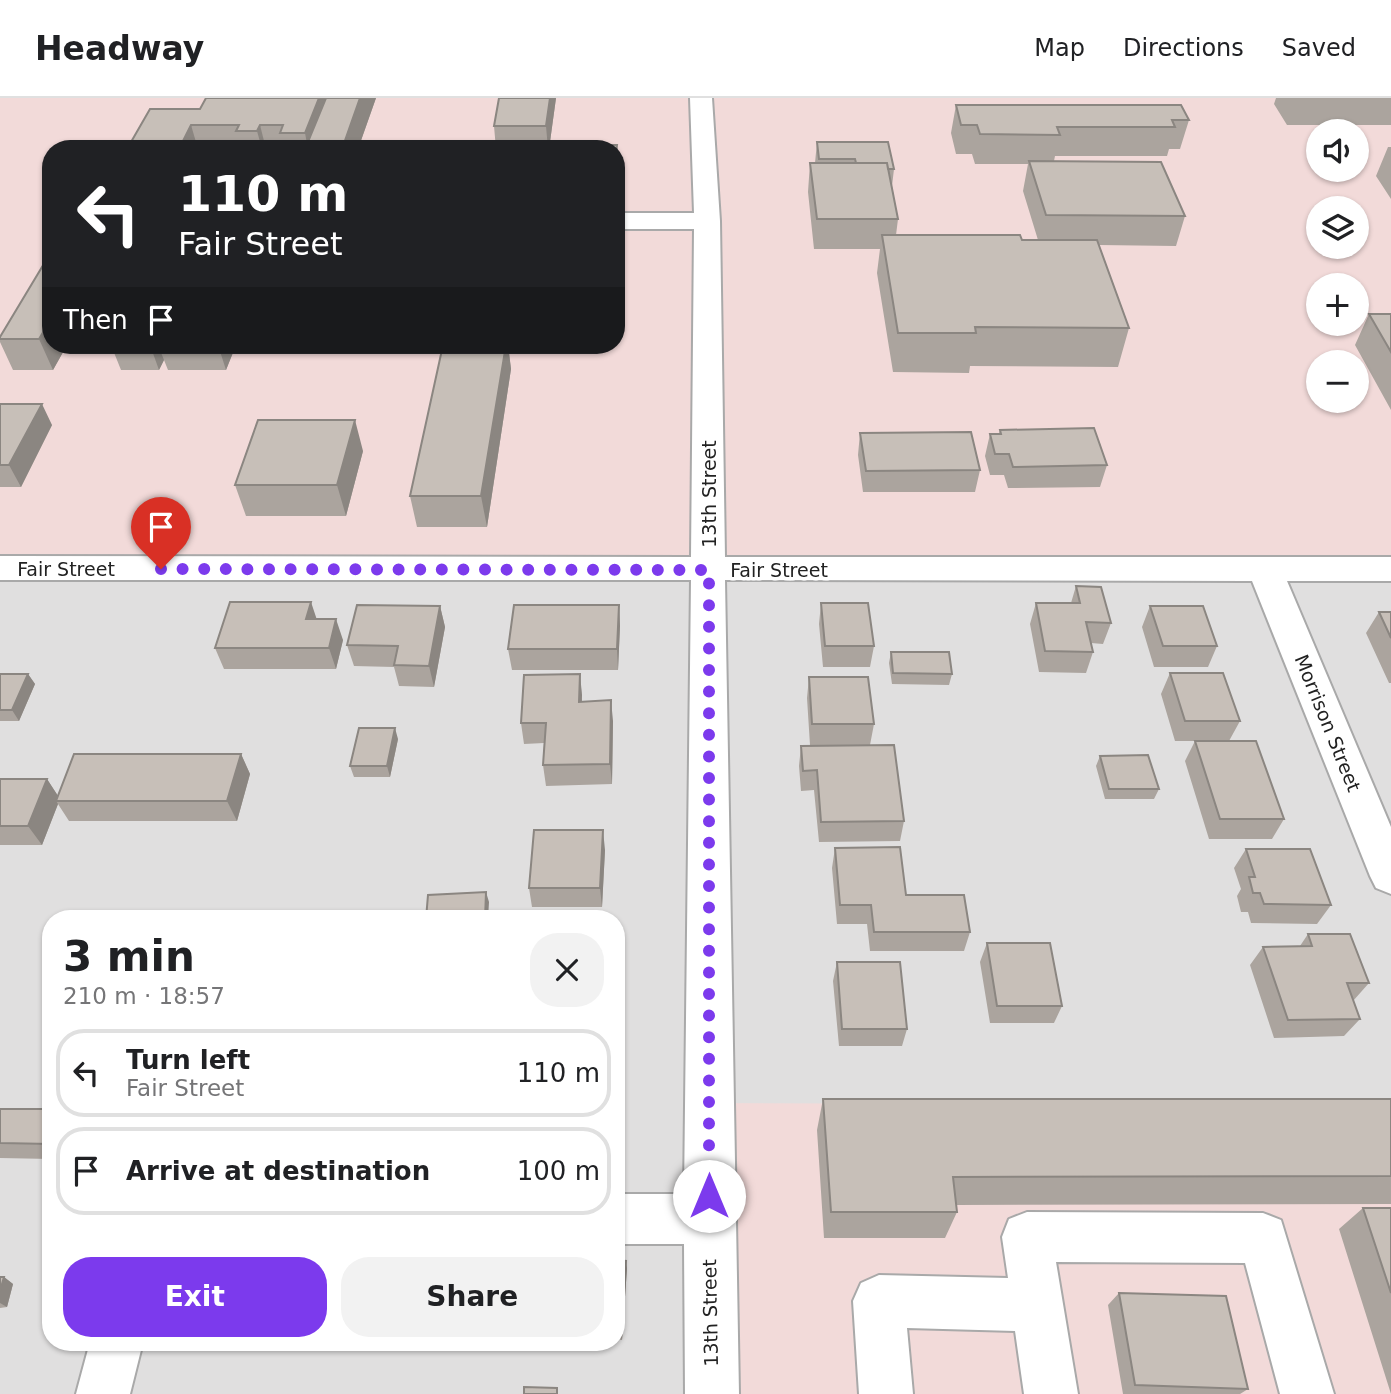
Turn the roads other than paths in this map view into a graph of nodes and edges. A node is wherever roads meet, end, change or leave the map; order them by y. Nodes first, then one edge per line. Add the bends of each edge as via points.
1 (701, 98) edge
2 (625, 220) edge
3 (707, 220) junction
4 (0, 568) edge
5 (1391, 569) edge
6 (709, 570) junction
7 (1265, 570) junction
8 (1391, 876) edge
9 (625, 1219) edge
10 (709, 1219) junction
11 (1038, 1306) junction
12 (115, 1351) edge
13 (103, 1394) edge
14 (712, 1394) edge
15 (886, 1394) edge
16 (1051, 1394) edge
17 (1307, 1394) edge

1 - 3 street, 13th Street
2 - 3 street
3 - 6 street, 13th Street
4 - 6 street, Fair Street
5 - 7 street, Fair Street
6 - 7 street, Fair Street
6 - 10 street, 13th Street
7 - 8 street, Morrison Street
9 - 10 street
10 - 14 street, 13th Street
11 - 15 street via 878,1301
11 - 16 street
11 - 17 street via 1027,1237 1264,1238
12 - 13 street

